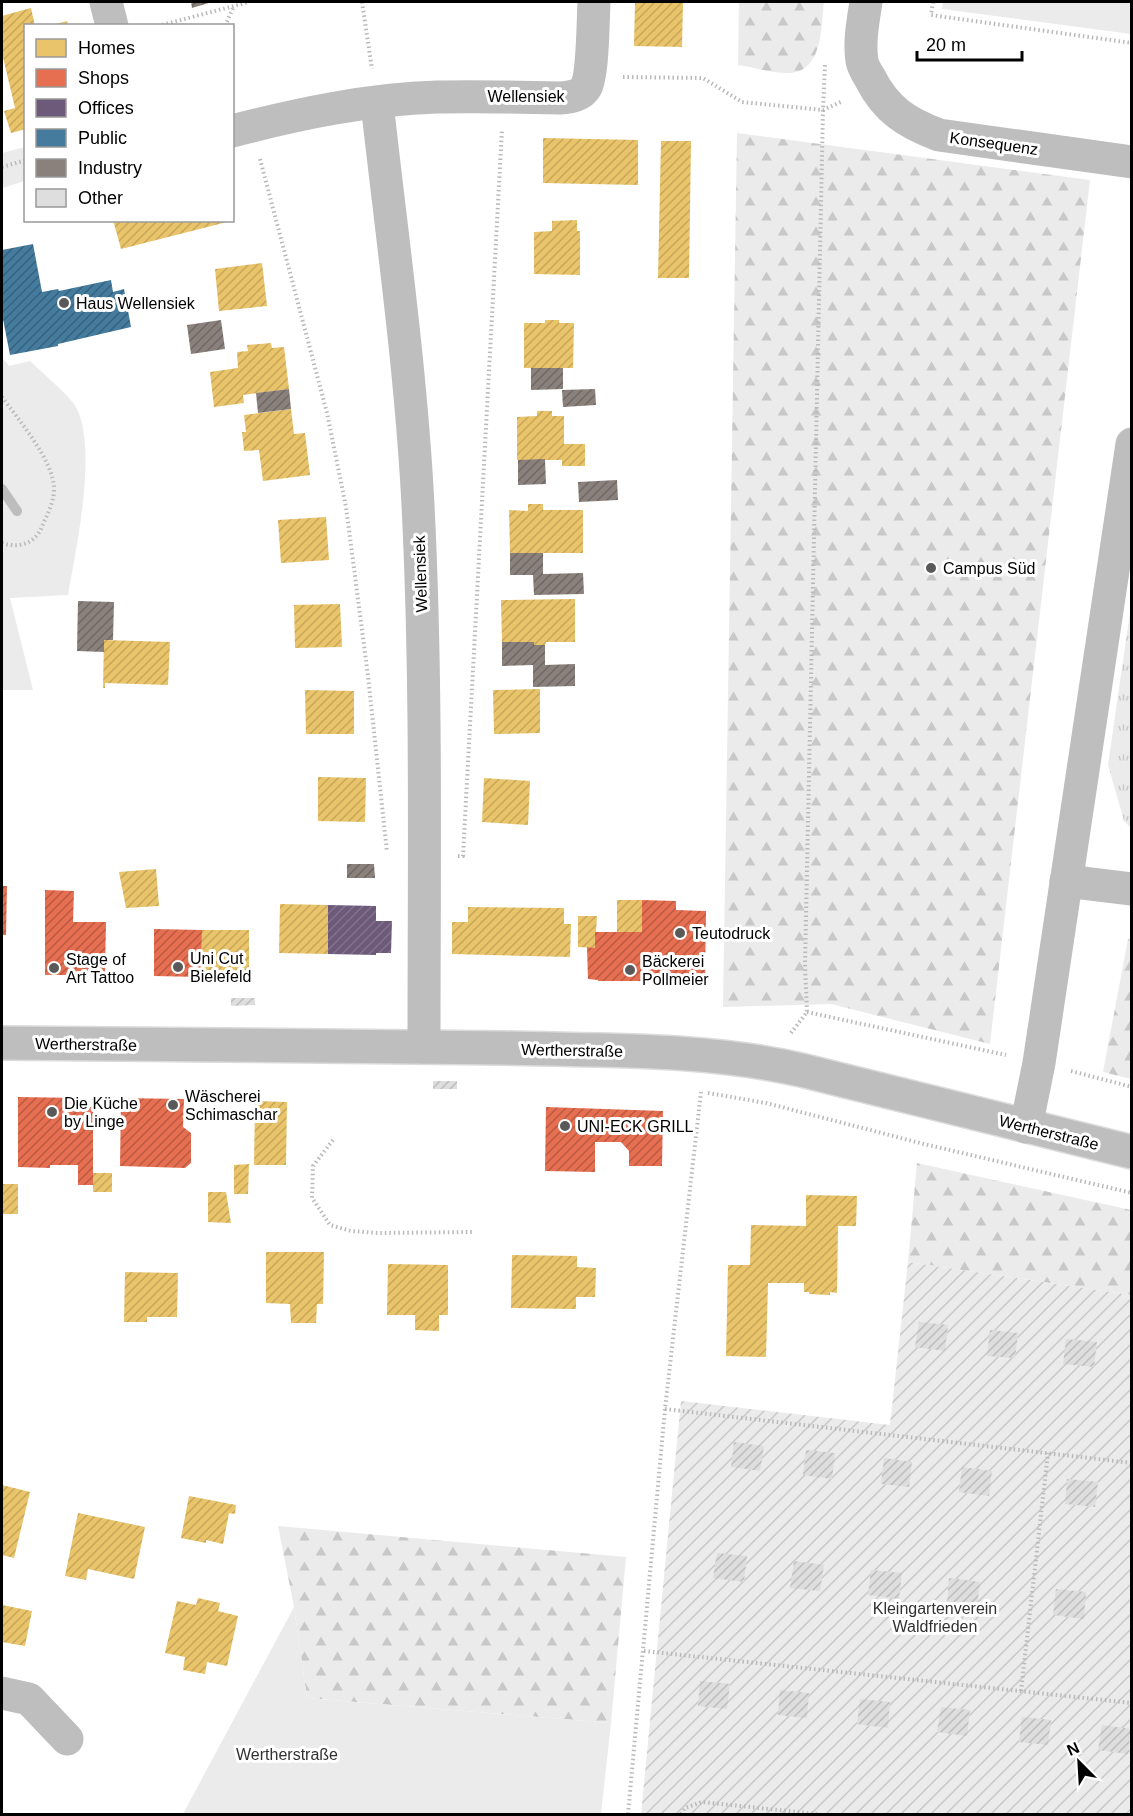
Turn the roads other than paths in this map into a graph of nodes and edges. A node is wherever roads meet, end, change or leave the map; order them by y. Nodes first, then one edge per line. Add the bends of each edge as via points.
1 (106, 2) edge
2 (594, 2) edge
3 (866, 2) edge
4 (112, 24) edge
5 (377, 103) junction
6 (242, 129) edge
7 (1131, 162) edge
8 (1131, 444) edge
9 (1066, 881) junction
10 (1131, 890) edge
11 (2, 1043) edge
12 (424, 1047) junction
13 (1026, 1127) junction
14 (1131, 1152) edge
15 (2, 1693) edge
16 (67, 1739) dead end

1 - 4 street
2 - 5 street, Wellensiek via 589,76 585,88 577,95 435,97
3 - 7 street, Konsequenz via 862,63 890,108 914,126 939,135
5 - 6 street, Wellensiek via 309,113
5 - 12 street, Wellensiek via 418,502
8 - 9 street
9 - 10 street
9 - 13 street
11 - 12 street, Wertherstraße
12 - 13 street, Wertherstraße via 710,1054 758,1060
13 - 14 street, Wertherstraße
15 - 16 street via 29,1699

